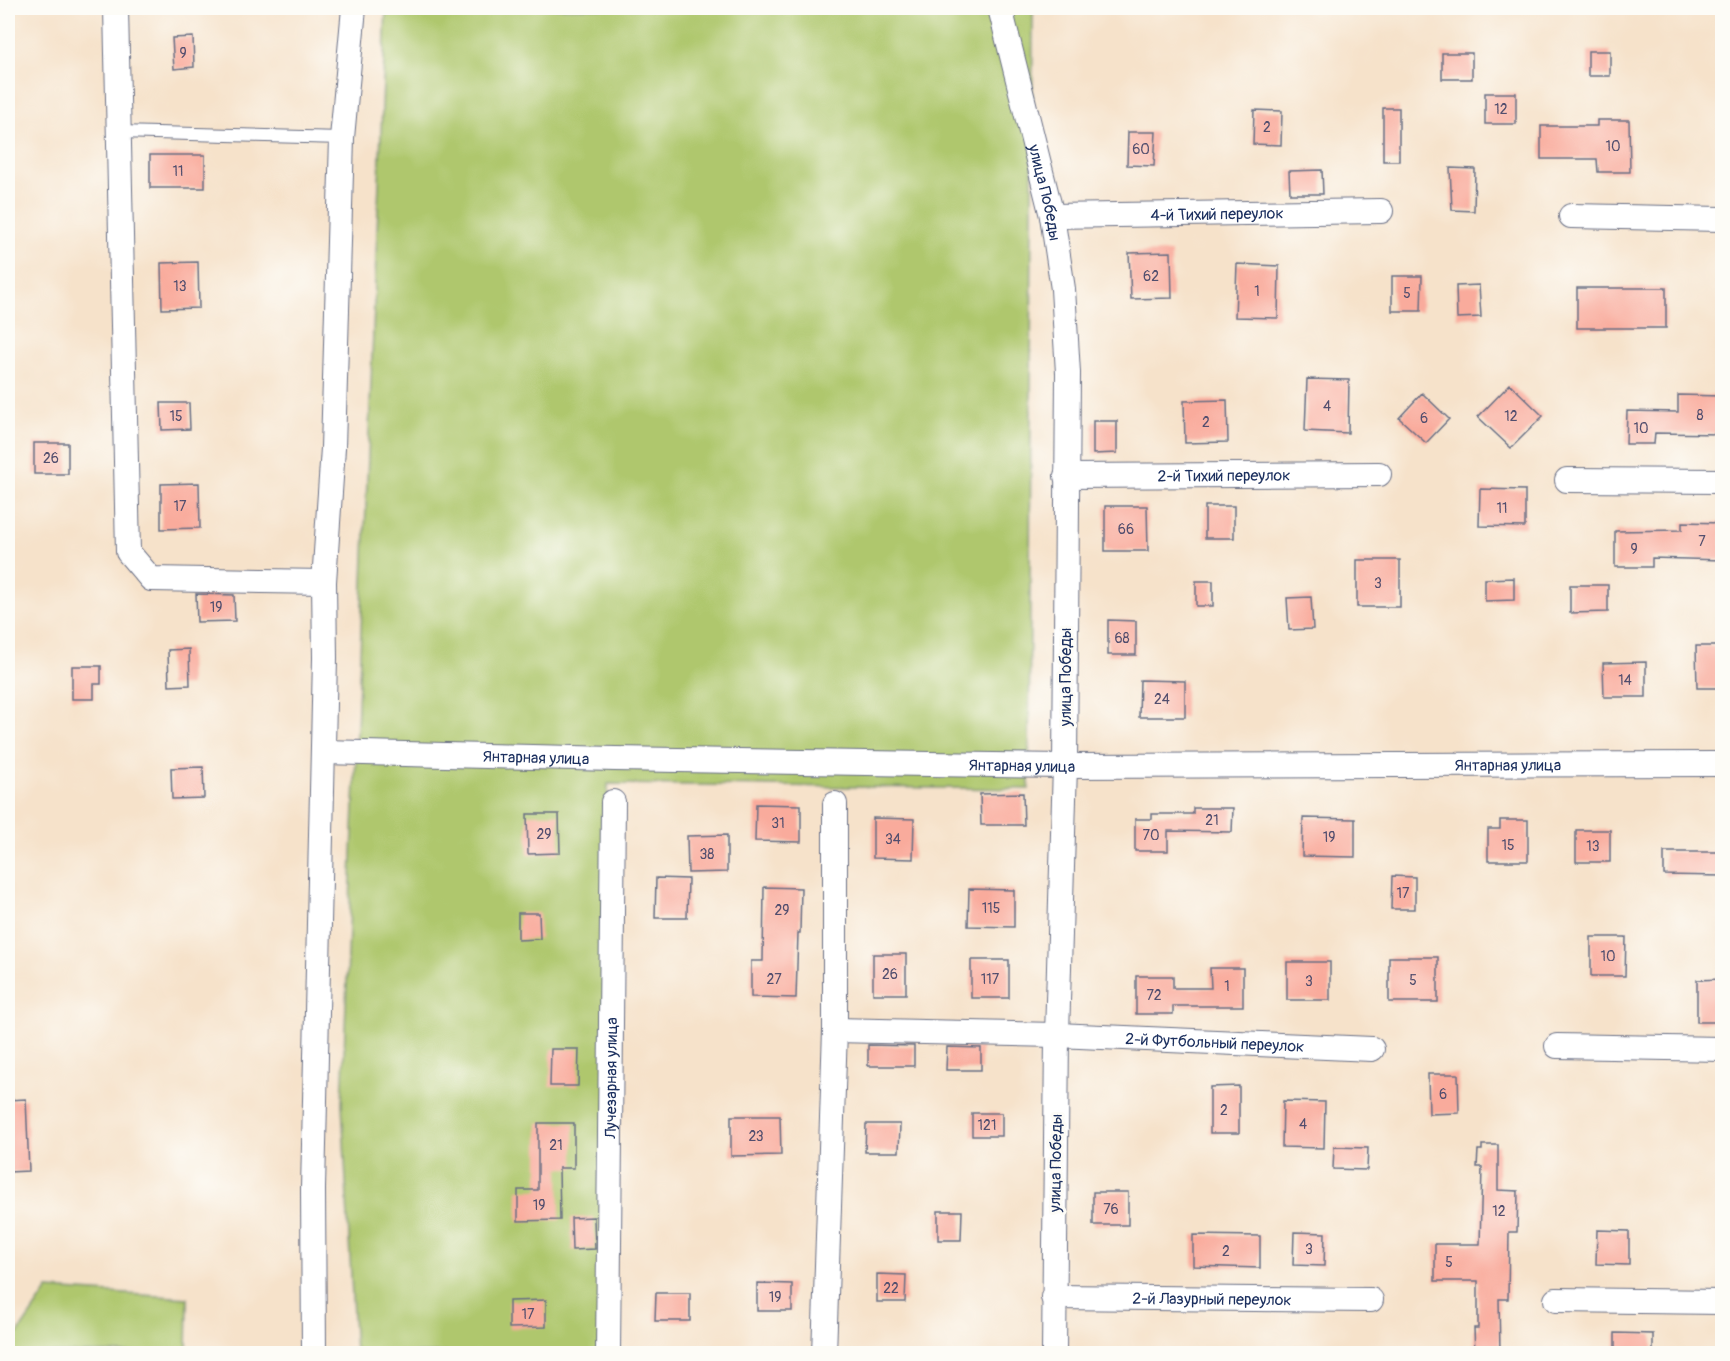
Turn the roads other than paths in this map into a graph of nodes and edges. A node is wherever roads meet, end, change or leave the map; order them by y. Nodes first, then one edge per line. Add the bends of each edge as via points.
1 (116, 8) edge
2 (354, 8) edge
3 (1000, 8) edge
4 (119, 132) junction
5 (342, 138) junction
6 (1381, 211) dead end
7 (1052, 216) junction
8 (1571, 216) dead end
9 (1722, 219) edge
10 (1379, 474) dead end
11 (1066, 476) junction
12 (1567, 480) dead end
13 (1722, 481) edge
14 (324, 582) junction
15 (323, 752) junction
16 (1722, 764) edge
17 (1065, 766) junction
18 (613, 802) dead end
19 (835, 804) dead end
20 (835, 1030) junction
21 (1057, 1035) junction
22 (1557, 1046) dead end
23 (1372, 1049) dead end
24 (1722, 1049) edge
25 (1053, 1296) junction
26 (1371, 1300) dead end
27 (1556, 1300) dead end
28 (1722, 1302) edge
29 (314, 1353) edge
30 (608, 1353) edge
31 (824, 1353) edge
32 (1054, 1353) edge

1 - 4 street
2 - 5 street
3 - 7 street, улица Победы
4 - 5 lane
4 - 14 street via 128,552 151,579
5 - 14 street via 333,448
6 - 7 street, 4-й Тихий переулок
7 - 11 street, улица Победы via 1063,290 1068,373
8 - 9 street
10 - 11 street, 2-й Тихий переулок
11 - 17 street, улица Победы
12 - 13 street
14 - 15 street
15 - 17 street, Янтарная улица
15 - 29 street via 313,1189
16 - 17 street, Янтарная улица
17 - 21 street, улица Победы
18 - 30 street, Лучезарная улица
19 - 20 street
20 - 21 street, 2-й Футбольный переулок
20 - 31 street
21 - 23 street, 2-й Футбольный переулок
21 - 25 street, улица Победы
22 - 24 street
25 - 26 street, 2-й Лазурный переулок
25 - 32 street, улица Победы
27 - 28 street

